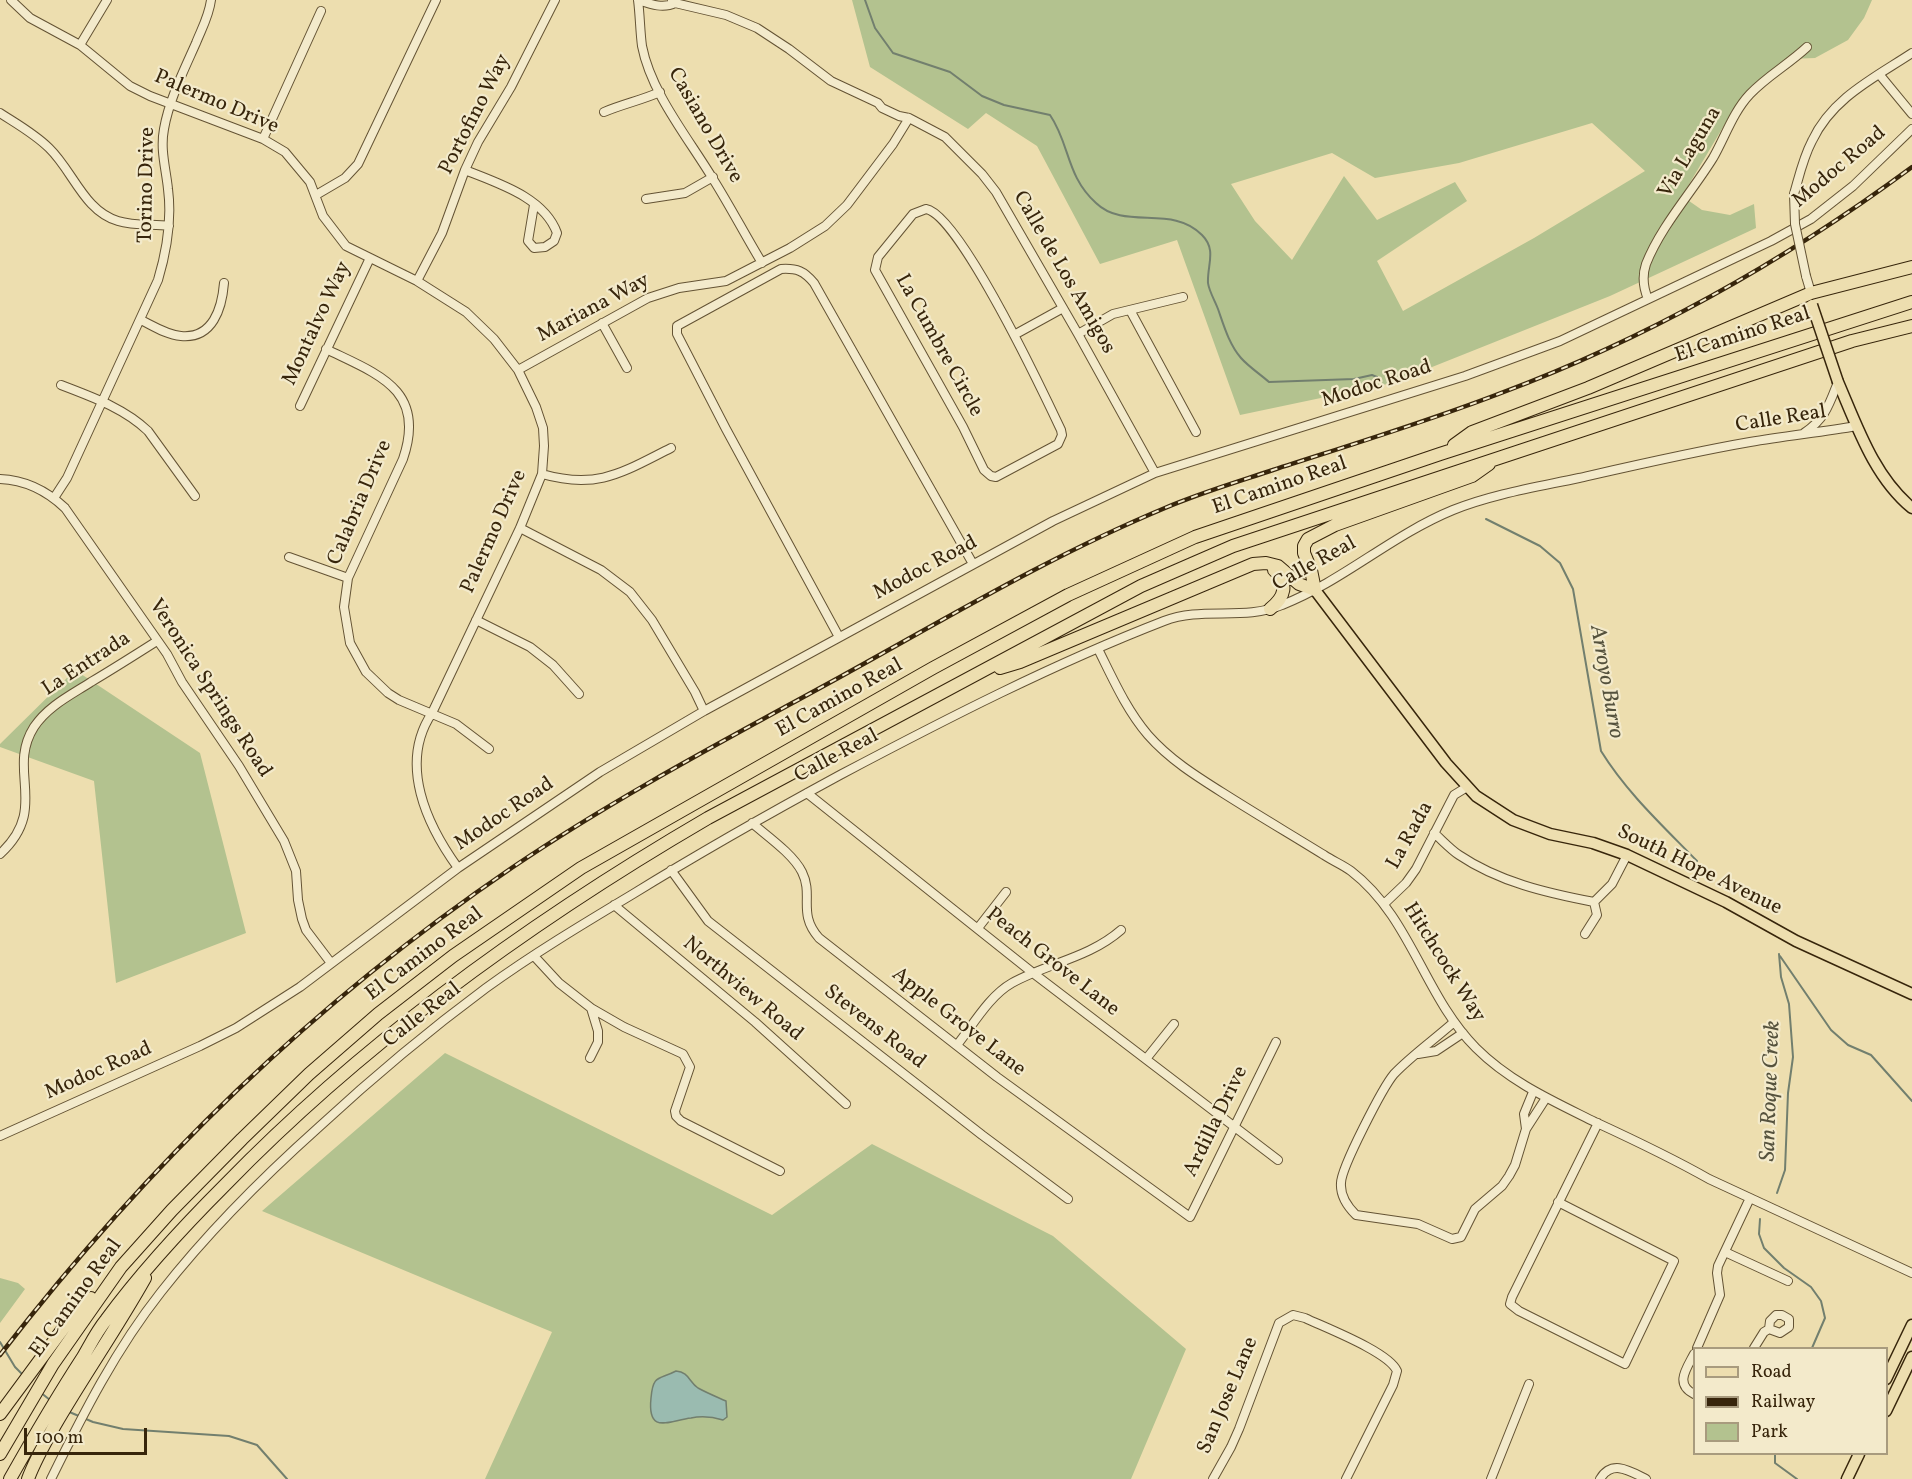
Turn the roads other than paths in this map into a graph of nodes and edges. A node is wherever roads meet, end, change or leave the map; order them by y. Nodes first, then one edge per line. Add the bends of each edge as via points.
1 (11, 0) edge
2 (106, 0) edge
3 (212, 0) edge
4 (436, 0) edge
5 (555, 0) edge
6 (638, 0) edge
7 (673, 1) edge
8 (321, 10) dead end
9 (80, 45) junction
10 (1807, 47) dead end
11 (1912, 53) edge
12 (1878, 74) junction
13 (660, 92) junction
14 (171, 104) junction
15 (604, 112) dead end
16 (0, 113) edge
17 (1912, 114) edge
18 (909, 118) junction
19 (1912, 129) edge
20 (263, 139) junction
21 (465, 170) junction
22 (712, 177) junction
23 (316, 195) junction
24 (646, 199) dead end
25 (534, 205) junction
26 (169, 226) junction
27 (370, 258) junction
28 (762, 263) junction
29 (1912, 267) edge
30 (417, 281) junction
31 (224, 283) dead end
32 (1183, 297) dead end
33 (1648, 299) junction
34 (1811, 299) junction
35 (1912, 302) edge
36 (1063, 308) junction
37 (1130, 310) junction
38 (141, 320) junction
39 (602, 323) junction
40 (1912, 326) edge
41 (1078, 334) junction
42 (1014, 335) junction
43 (326, 350) junction
44 (627, 368) dead end
45 (518, 370) junction
46 (1838, 382) junction
47 (61, 385) dead end
48 (103, 402) junction
49 (300, 406) dead end
50 (1857, 426) junction
51 (1196, 432) dead end
52 (1803, 434) junction
53 (670, 448) dead end
54 (1440, 454) junction
55 (1497, 458) junction
56 (1155, 473) junction
57 (542, 474) junction
58 (0, 479) edge
59 (195, 496) dead end
60 (54, 498) junction
61 (1912, 508) edge
62 (520, 528) junction
63 (289, 557) dead end
64 (1266, 563) junction
65 (974, 564) junction
66 (348, 578) junction
67 (1315, 590) junction
68 (1270, 609) junction
69 (476, 621) junction
70 (839, 637) junction
71 (158, 641) junction
72 (1098, 649) junction
73 (980, 673) junction
74 (579, 693) dead end
75 (704, 711) junction
76 (432, 713) junction
77 (489, 749) dead end
78 (1467, 787) junction
79 (807, 793) junction
80 (752, 823) junction
81 (1434, 833) junction
82 (0, 854) edge
83 (1627, 855) junction
84 (458, 868) junction
85 (671, 870) junction
86 (1006, 892) dead end
87 (1594, 902) junction
88 (1384, 904) junction
89 (614, 905) junction
90 (978, 928) junction
91 (1120, 930) dead end
92 (1585, 934) dead end
93 (534, 956) junction
94 (331, 963) junction
95 (1033, 973) junction
96 (1912, 994) edge
97 (591, 1008) junction
98 (1454, 1022) junction
99 (1174, 1024) dead end
100 (1463, 1033) junction
101 (1276, 1042) dead end
102 (957, 1045) junction
103 (1417, 1054) junction
104 (590, 1058) dead end
105 (1146, 1059) junction
106 (1533, 1092) junction
107 (1546, 1098) junction
108 (846, 1104) dead end
109 (1598, 1123) junction
110 (1234, 1127) junction
111 (1526, 1129) junction
112 (0, 1136) edge
113 (1278, 1160) dead end
114 (780, 1172) dead end
115 (1750, 1198) junction
116 (1068, 1199) dead end
117 (1558, 1202) junction
118 (1190, 1217) joint
119 (160, 1252) junction
120 (1725, 1252) junction
121 (121, 1268) junction
122 (1912, 1273) edge
123 (1788, 1281) dead end
124 (1912, 1325) edge
125 (1769, 1329) dead end
126 (1697, 1347) edge
127 (1755, 1347) edge
128 (1693, 1358) edge
129 (1912, 1358) edge
130 (1888, 1377) edge
131 (1529, 1384) dead end
132 (1693, 1393) edge
133 (1888, 1409) edge
134 (0, 1414) edge
135 (0, 1455) edge
136 (1859, 1455) edge
137 (1600, 1478) edge
138 (10, 1479) edge
139 (28, 1479) edge
140 (51, 1479) edge
141 (1213, 1479) edge
142 (1346, 1479) edge
143 (1491, 1479) edge
144 (1646, 1479) edge
145 (1847, 1479) edge

1 - 9 street, Palermo Drive via 30,18
2 - 9 street
3 - 14 street, Torino Drive
4 - 23 street via 358,164 345,178
5 - 21 street, Portofino Way
6 - 7 street, Calle de Los Amigos via 668,6
6 - 13 street, Casiano Drive via 643,47
7 - 18 street, Calle de Los Amigos via 757,28 831,81 902,111
8 - 20 street
9 - 14 street, Palermo Drive via 130,86
10 - 33 street, Via Laguna via 1739,107 1713,157 1652,251 1644,274
11 - 12 street
12 - 17 street
12 - 34 street, bridge via 1852,92 1821,125 1805,157 1794,194 1795,224
13 - 15 street
13 - 22 street, Casiano Drive
14 - 20 street, Palermo Drive
14 - 26 street, Torino Drive via 162,144
16 - 26 street via 50,148 83,194 105,215 119,222
18 - 28 street, Mariana Way via 838,215
18 - 36 street, Calle de Los Amigos via 945,137 982,174
19 - 33 street, Modoc Road via 1853,186 1810,219
20 - 23 street, Palermo Drive via 285,152
21 - 25 street via 507,187
21 - 30 street, Portofino Way via 442,233
22 - 24 street via 685,193
22 - 28 street, Casiano Drive
23 - 27 street, Palermo Drive via 323,216 338,238 345,246
25 - 25 street via 528,241 534,248 540,248 554,241 557,233
26 - 38 street, Torino Drive via 159,280
27 - 30 street, Palermo Drive
27 - 43 street, Montalvo Way
28 - 39 street, Mariana Way via 726,281 660,292
29 - 34 highway
30 - 45 street, Palermo Drive via 482,325
31 - 38 street via 222,304 212,324 196,334 168,333
32 - 37 street
33 - 56 street, Modoc Road via 1560,341 1465,376
34 - 46 main road, bridge
34 - 54 highway via 1472,432
35 - 54 highway, El Camino Real
36 - 41 street, Calle de Los Amigos
36 - 42 street
37 - 41 street via 1113,314
37 - 51 street
38 - 48 street, Torino Drive
39 - 44 street
39 - 45 street, Mariana Way
40 - 55 highway, El Camino Real via 1852,341
41 - 56 street, Calle de Los Amigos
42 - 42 street, La Cumbre Circle via 944,221 930,210 921,209 913,214 878,257 875,270 984,470 991,476 1001,475 1054,447 1062,435
43 - 49 street, Montalvo Way
43 - 66 street, Calabria Drive via 391,384 404,403 410,424 404,459
45 - 57 street, Palermo Drive via 543,428
46 - 50 main road
46 - 52 street via 1818,424
47 - 48 street
48 - 59 street via 148,431
48 - 60 street, Torino Drive
50 - 52 street, Calle Real
50 - 61 main road via 1883,477
52 - 67 street, Calle Real via 1663,458 1469,504 1395,540
53 - 57 street via 633,468 602,478 569,480
54 - 121 highway, El Camino Real via 1195,537 1068,595 581,868 453,956 378,1014 234,1147
55 - 67 highway via 1472,476 1335,525 1308,539 1304,553
55 - 73 highway, El Camino Real via 1233,546 1141,586
56 - 65 street, Modoc Road
57 - 62 street, Palermo Drive
58 - 60 street, Veronica Springs Road via 33,486
60 - 71 street, Veronica Springs Road via 71,515
62 - 69 street, Palermo Drive
62 - 75 street via 602,570 630,592 652,620
63 - 66 street
64 - 67 highway via 1278,566 1299,584
64 - 68 highway via 1283,579 1284,589 1280,602
64 - 73 highway via 1253,564 1020,662
65 - 70 street, Modoc Road
65 - 70 street via 814,283 804,272 782,269 677,326 677,334
66 - 76 street, Calabria Drive via 344,618 357,658 388,693
67 - 68 street, Calle Real
67 - 78 main road, South Hope Avenue
68 - 72 street, Calle Real via 1180,615
69 - 74 street via 530,647
69 - 76 street, Palermo Drive
70 - 75 street, Modoc Road
71 - 82 street, La Entrada via 52,707 34,726 23,762 25,814 16,835
71 - 94 street, Veronica Springs Road via 284,841 297,871 298,900 306,930
72 - 79 street, Calle Real via 954,715
72 - 88 street, Hitchcock Way via 1135,718 1173,759 1350,870
73 - 119 highway, El Camino Real via 708,818 533,927 422,1009 325,1089
75 - 84 street, Modoc Road via 600,772
76 - 77 street, Calabria Drive via 466,730
76 - 84 street, Palermo Drive via 418,750 421,796 436,836
78 - 81 street, La Rada via 1454,795
78 - 83 main road, South Hope Avenue via 1501,813 1532,828
79 - 80 street, Calle Real
79 - 90 street, Peach Grove Lane
80 - 85 street, Calle Real
80 - 102 street, Apple Grove Lane via 802,871 807,916 819,938
81 - 87 street via 1458,854 1508,880 1534,890
81 - 88 street, La Rada via 1416,869
83 - 87 street via 1612,884
83 - 96 main road, South Hope Avenue
84 - 94 street, Modoc Road
85 - 89 street, Calle Real
85 - 116 street, Stevens Road via 708,921
86 - 90 street
87 - 92 street via 1598,915
88 - 98 street, Hitchcock Way
89 - 93 street, Calle Real
89 - 108 street, Northview Road
90 - 95 street, Peach Grove Lane
91 - 95 street via 1096,948
93 - 97 street via 559,983
93 - 140 street, Calle Real via 488,987 369,1082 245,1196 200,1244 122,1347
94 - 112 street, Modoc Road via 236,1028
95 - 102 street via 1000,992
95 - 105 street, Peach Grove Lane
97 - 104 street via 598,1041
97 - 114 street via 683,1054 689,1074 675,1111 681,1121
98 - 100 street, Hitchcock Way
98 - 103 street
99 - 105 street
100 - 103 street via 1436,1051
100 - 106 street, Hitchcock Way via 1497,1066
101 - 110 street, Ardilla Drive
102 - 118 street, Apple Grove Lane
103 - 111 street via 1388,1082 1341,1176 1344,1201 1356,1215 1418,1224 1452,1239 1461,1237 1475,1209 1509,1176
105 - 110 street, Peach Grove Lane
106 - 107 street, Hitchcock Way
106 - 111 street via 1524,1114
107 - 109 street, Hitchcock Way
107 - 111 street
109 - 115 street, Hitchcock Way
109 - 117 street
110 - 113 street, Peach Grove Lane
110 - 118 street, Ardilla Drive
115 - 120 street
115 - 122 street, Hitchcock Way
117 - 117 street via 1674,1261 1624,1364 1510,1304
119 - 138 highway, El Camino Real via 103,1323
119 - 139 highway via 69,1401
120 - 123 street
120 - 126 street via 1717,1273 1720,1295
121 - 134 highway via 68,1322
121 - 135 highway, El Camino Real via 53,1364
124 - 130 main road
125 - 127 street
128 - 132 street via 1682,1380
129 - 133 main road
131 - 143 street
136 - 145 main road
137 - 144 street via 1616,1467
141 - 142 street, San Jose Lane via 1235,1438 1278,1327 1283,1319 1293,1315 1389,1359 1397,1371

